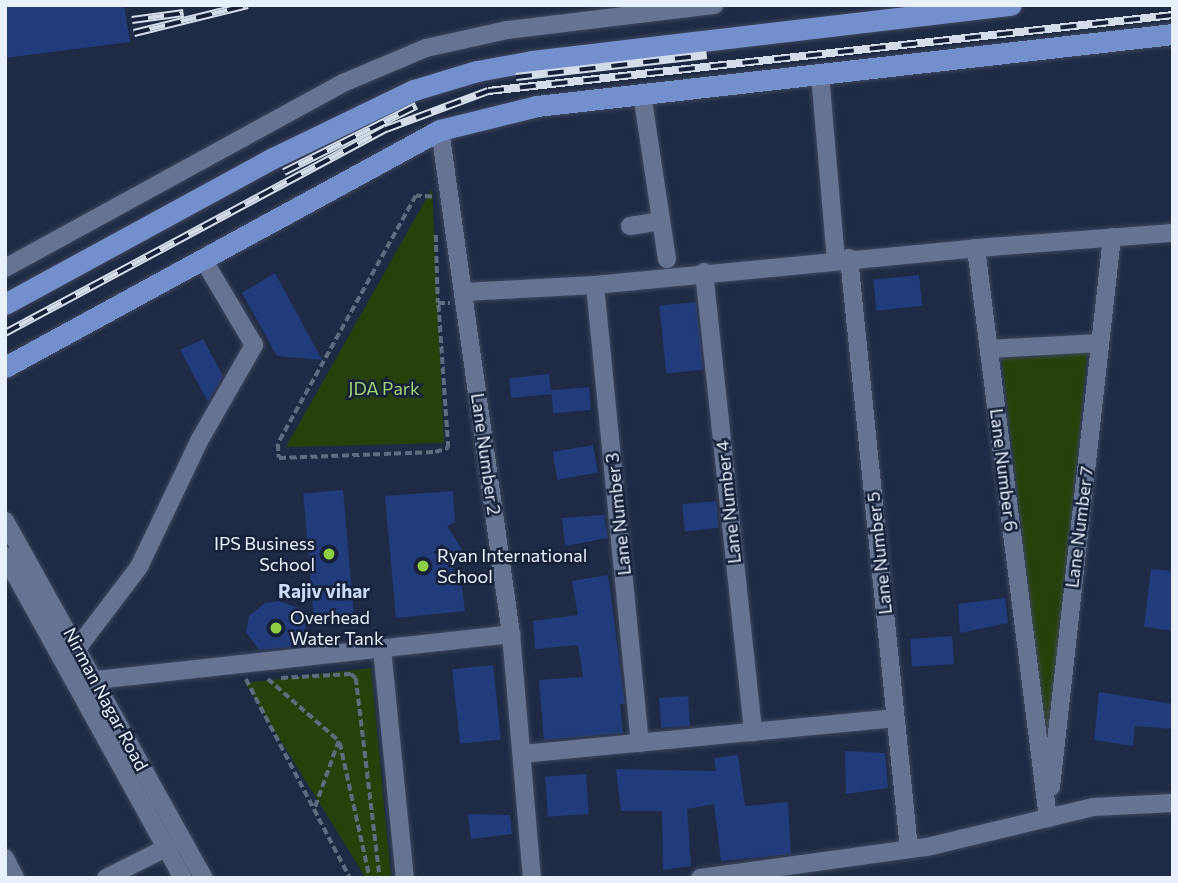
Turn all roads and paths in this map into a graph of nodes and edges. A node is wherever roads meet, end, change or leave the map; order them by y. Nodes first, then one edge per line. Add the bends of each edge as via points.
1 (715, 5) edge
2 (1011, 5) edge
3 (1173, 34) edge
4 (820, 74) junction
5 (642, 94) junction
6 (440, 130) junction
7 (435, 205) dead end
8 (661, 221) junction
9 (630, 226) dead end
10 (436, 229) dead end
11 (1173, 233) edge
12 (1112, 237) junction
13 (976, 248) junction
14 (843, 258) junction
15 (203, 259) junction
16 (667, 259) dead end
17 (5, 268) edge
18 (704, 272) junction
19 (595, 285) junction
20 (465, 297) junction
21 (438, 303) junction
22 (5, 304) edge
23 (1100, 344) junction
24 (989, 349) junction
25 (5, 367) edge
26 (5, 521) edge
27 (5, 556) edge
28 (511, 634) junction
29 (79, 646) junction
30 (382, 649) junction
31 (268, 679) junction
32 (96, 680) junction
33 (895, 719) junction
34 (752, 732) junction
35 (340, 741) junction
36 (640, 743) junction
37 (522, 754) junction
38 (1173, 803) edge
39 (314, 810) junction
40 (1048, 818) junction
41 (175, 845) junction
42 (909, 849) junction
43 (5, 858) edge
44 (15, 878) edge
45 (106, 878) edge
46 (183, 878) edge
47 (204, 878) edge
48 (350, 878) edge
49 (370, 878) edge
50 (380, 878) edge
51 (405, 878) edge
52 (532, 878) edge
53 (700, 878) edge

1 - 17 street via 507,30 415,52 343,83
2 - 22 main road via 477,71 414,90 271,159
3 - 4 main road
4 - 5 main road
4 - 14 street, Lane Number 5
5 - 6 main road via 537,106
5 - 8 street
6 - 15 main road
6 - 20 street, Lane Number 2
7 - 21 path via 429,194 416,196 278,444 279,458 448,448
8 - 9 street
8 - 16 street
10 - 21 path
11 - 12 street
12 - 13 street
12 - 23 street, Lane Number 7
13 - 14 street
13 - 24 street, Lane Number 6
14 - 18 street
14 - 33 street, Lane Number 5
15 - 25 main road
15 - 29 street via 254,345 199,441 139,567
18 - 19 street
18 - 34 street, Lane Number 4
19 - 20 street
19 - 36 street, Lane Number 3
20 - 21 path
20 - 28 street, Lane Number 2
23 - 24 street
23 - 40 street, Lane Number 7
24 - 40 street, Lane Number 6
26 - 29 street, Nirman Nagar Road
27 - 41 street, Nirman Nagar Road
28 - 30 street
28 - 37 street, Lane Number 2
29 - 32 street, Nirman Nagar Road
30 - 32 street
30 - 51 street
31 - 35 path
31 - 39 path via 247,681
31 - 50 path via 354,675
32 - 41 street, Nirman Nagar Road
33 - 34 street
33 - 42 street, Lane Number 5
34 - 36 street
35 - 39 path
35 - 49 path
36 - 37 street
37 - 52 street, Lane Number 2
38 - 40 street via 1093,807
39 - 48 path
40 - 42 street
41 - 45 street
41 - 46 street, Nirman Nagar Road
41 - 47 street, Nirman Nagar Road
42 - 53 street
43 - 44 street

